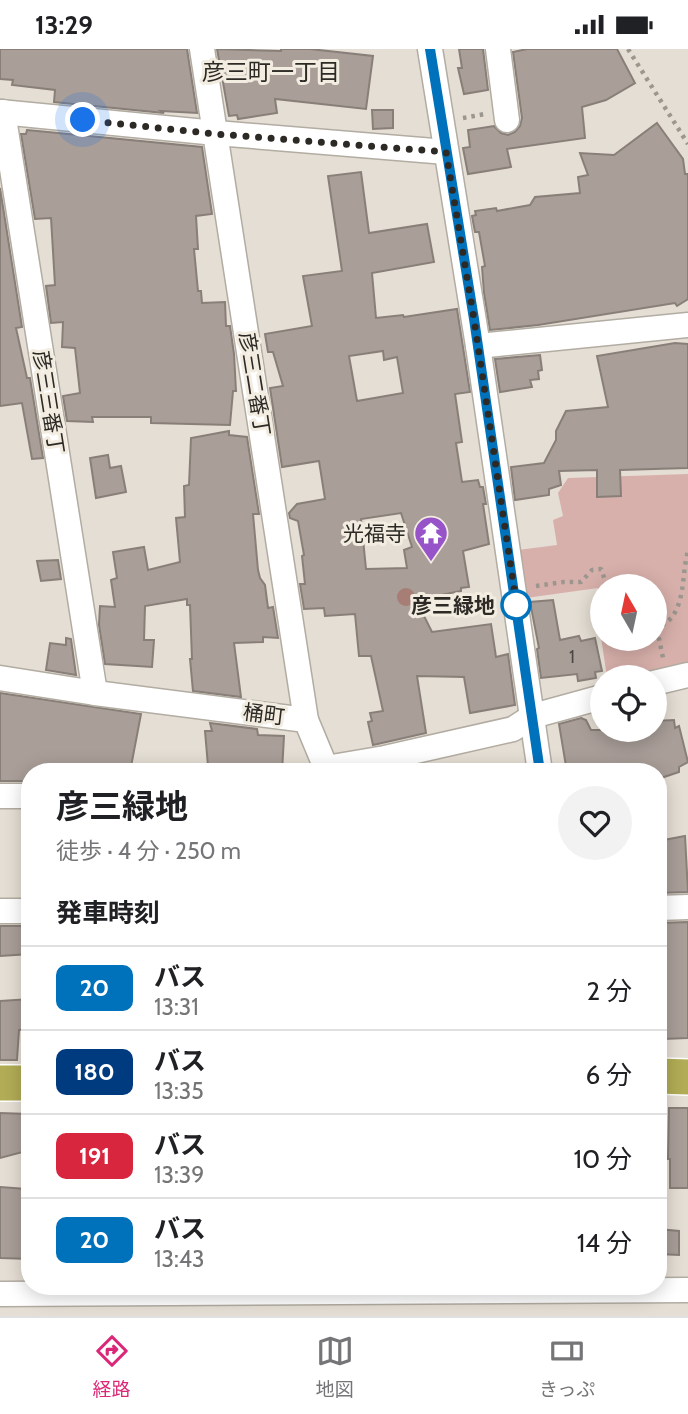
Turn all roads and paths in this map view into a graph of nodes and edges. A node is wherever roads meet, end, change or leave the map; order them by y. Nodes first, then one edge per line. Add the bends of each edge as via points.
1 (202, 49) edge
2 (430, 49) edge
3 (498, 49) edge
4 (628, 49) edge
5 (1, 112) edge
6 (506, 115) joint
7 (442, 122) junction
8 (216, 134) junction
9 (688, 143) edge
10 (446, 152) junction
11 (688, 325) edge
12 (478, 346) junction
13 (688, 551) edge
14 (603, 574) edge
15 (514, 590) junction
16 (667, 624) edge
17 (662, 651) edge
18 (0, 678) edge
19 (670, 679) edge
20 (95, 692) junction
21 (590, 700) edge
22 (533, 716) junction
23 (306, 720) junction
24 (324, 763) edge
25 (356, 763) edge
26 (539, 763) edge
27 (0, 796) edge
28 (21, 796) edge
29 (688, 907) edge
30 (667, 908) edge
31 (0, 911) edge
32 (21, 911) edge
33 (667, 1076) edge
34 (688, 1077) edge
35 (0, 1083) edge
36 (21, 1083) edge
37 (667, 1290) edge
38 (688, 1290) edge
39 (0, 1294) edge
40 (21, 1294) edge
41 (65, 1295) edge
42 (420, 1295) edge
43 (259, 1298) edge

1 - 8 street, 彦三二番丁
2 - 7 street
3 - 6 street
4 - 9 path
5 - 8 street
5 - 20 street, 彦三三番丁
6 - 7 path
7 - 10 street
8 - 10 street
8 - 23 street, 彦三二番丁
10 - 12 street
11 - 12 street
12 - 15 street
13 - 16 path via 680,604
14 - 15 path via 601,569 592,570 582,582
15 - 22 street
17 - 19 path
18 - 20 street, 桶町
20 - 23 street, 桶町
21 - 22 street
22 - 25 street, 桶町 via 513,729
22 - 26 street
23 - 24 street, 桶町
27 - 28 street
29 - 30 street
31 - 32 street
33 - 34 highway
35 - 36 highway
37 - 38 street
39 - 40 street
41 - 43 street
42 - 43 street

